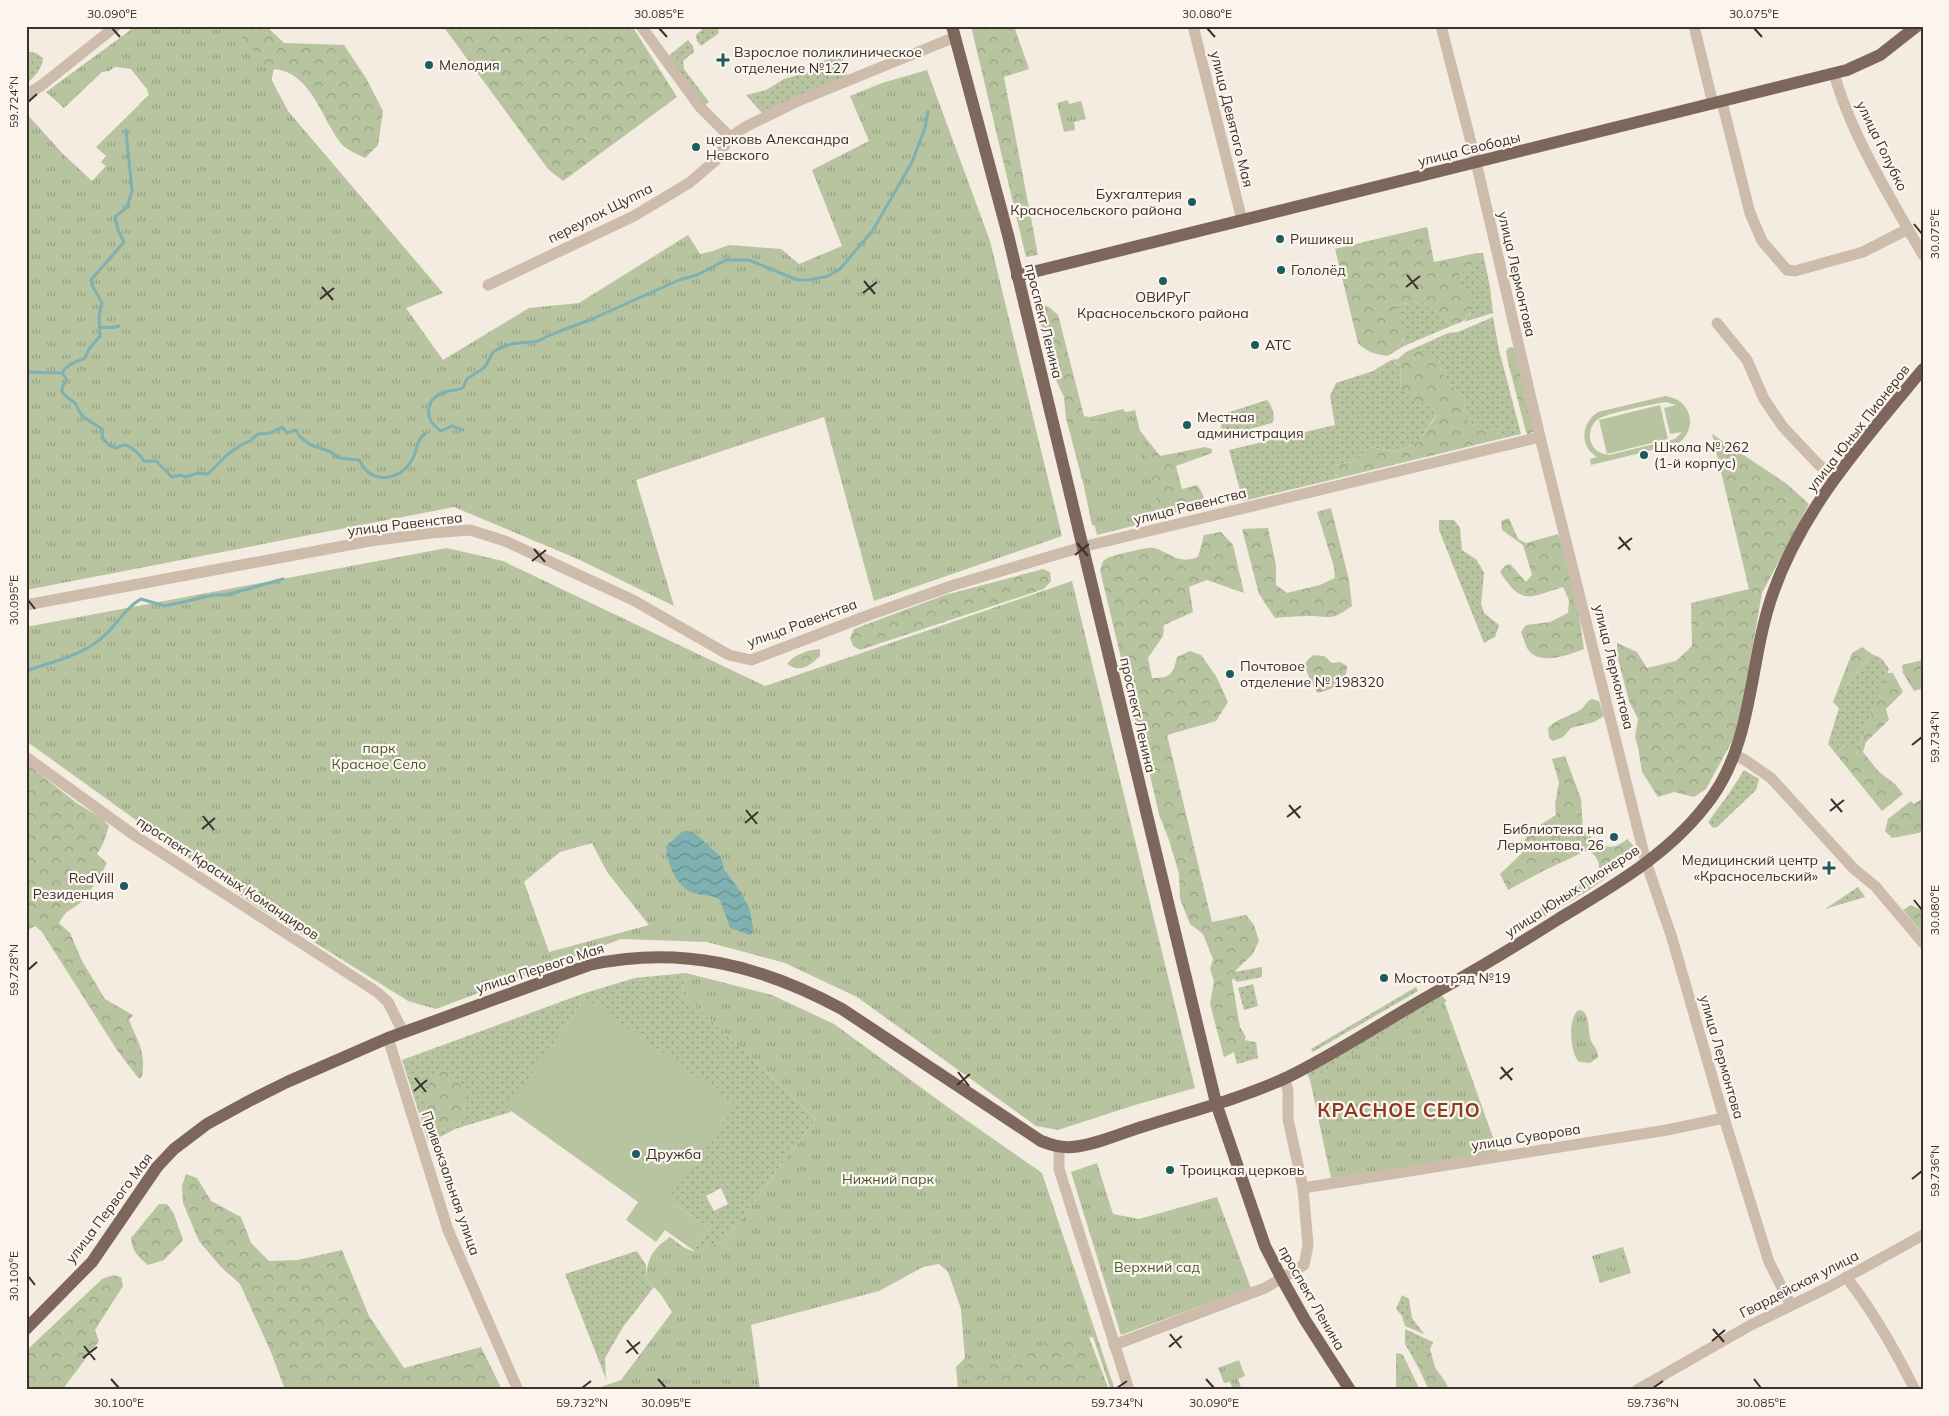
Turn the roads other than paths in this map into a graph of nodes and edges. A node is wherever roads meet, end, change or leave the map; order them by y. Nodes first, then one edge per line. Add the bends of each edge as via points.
1 (116, 26) edge
2 (641, 26) edge
3 (1193, 26) edge
4 (1441, 26) edge
5 (1694, 26) edge
6 (1910, 29) edge
7 (953, 31) edge
8 (1834, 74) junction
9 (26, 95) edge
10 (1718, 103) junction
11 (730, 137) junction
12 (1476, 162) junction
13 (1242, 220) junction
14 (1908, 229) junction
15 (1923, 255) edge
16 (1018, 276) junction
17 (488, 285) dead end
18 (1717, 323) dead end
19 (1923, 370) edge
20 (1540, 437) junction
21 (1835, 478) junction
22 (1082, 547) junction
23 (26, 605) edge
24 (1734, 755) junction
25 (26, 757) edge
26 (1646, 862) junction
27 (1923, 943) edge
28 (403, 1032) junction
29 (388, 1038) junction
30 (1284, 1078) junction
31 (1216, 1103) junction
32 (1724, 1118) junction
33 (1059, 1147) junction
34 (1304, 1188) junction
35 (1923, 1236) edge
36 (1846, 1277) junction
37 (1282, 1280) junction
38 (1791, 1305) junction
39 (26, 1329) edge
40 (1114, 1345) junction
41 (518, 1390) edge
42 (1129, 1390) edge
43 (1350, 1390) edge
44 (1636, 1390) edge
45 (1915, 1390) edge

1 - 9 street
2 - 11 street via 700,107
3 - 13 street, улица Девятого Мая
4 - 12 street, улица Лермонтова
5 - 10 street
6 - 8 main road, улица Свободы via 1880,55
7 - 11 street, переулок Щуппа via 798,100
7 - 16 main road, проспект Ленина
8 - 10 main road, улица Свободы
8 - 14 street, улица Голубко via 1864,149
10 - 12 main road, улица Свободы
10 - 14 street via 1750,213 1762,240 1787,270 1795,271 1863,252
11 - 17 street, переулок Щуппа via 716,160 681,187 634,216
12 - 13 main road, улица Свободы
12 - 20 street, улица Лермонтова
13 - 16 main road, улица Свободы
14 - 15 street, улица Голубко
16 - 22 main road, проспект Ленина
18 - 21 street via 1747,360 1764,399 1783,427
19 - 21 main road, улица Юных Пионеров
20 - 22 street, улица Равенства
20 - 26 street, улица Лермонтова
21 - 24 main road, улица Юных Пионеров via 1802,528 1774,591
22 - 23 street, улица Равенства via 954,585 751,660 729,654 633,600 505,541 470,530 370,541
22 - 31 main road, проспект Ленина
24 - 26 main road, улица Юных Пионеров via 1711,799 1695,818
24 - 27 street via 1771,778 1854,869 1875,886
25 - 28 street, проспект Красных Командиров via 134,835 377,992 388,1002
26 - 30 main road, улица Юных Пионеров via 1602,893 1484,965
26 - 32 street, улица Лермонтова via 1672,938
28 - 29 main road, улица Первого Мая
28 - 33 main road, улица Первого Мая via 588,965 617,958 691,958 714,962 752,971 810,992 1042,1142
29 - 39 main road, улица Первого Мая via 249,1101 207,1124 179,1146 156,1167 92,1262
29 - 41 street, Привокзальная улица via 448,1230
30 - 31 main road, улица Юных Пионеров
30 - 34 street via 1288,1090 1288,1120
31 - 33 main road, улица Первого Мая via 1099,1140 1074,1147
31 - 37 main road, проспект Ленина via 1265,1246
32 - 34 street, улица Суворова
32 - 38 street, улица Лермонтова via 1769,1262
33 - 40 street via 1059,1169
34 - 37 street via 1308,1245 1304,1265
35 - 36 street, Гвардейская улица
36 - 38 street, Гвардейская улица
36 - 45 street via 1866,1302
37 - 40 street
37 - 43 main road, проспект Ленина
38 - 44 street, Гвардейская улица
40 - 42 street

